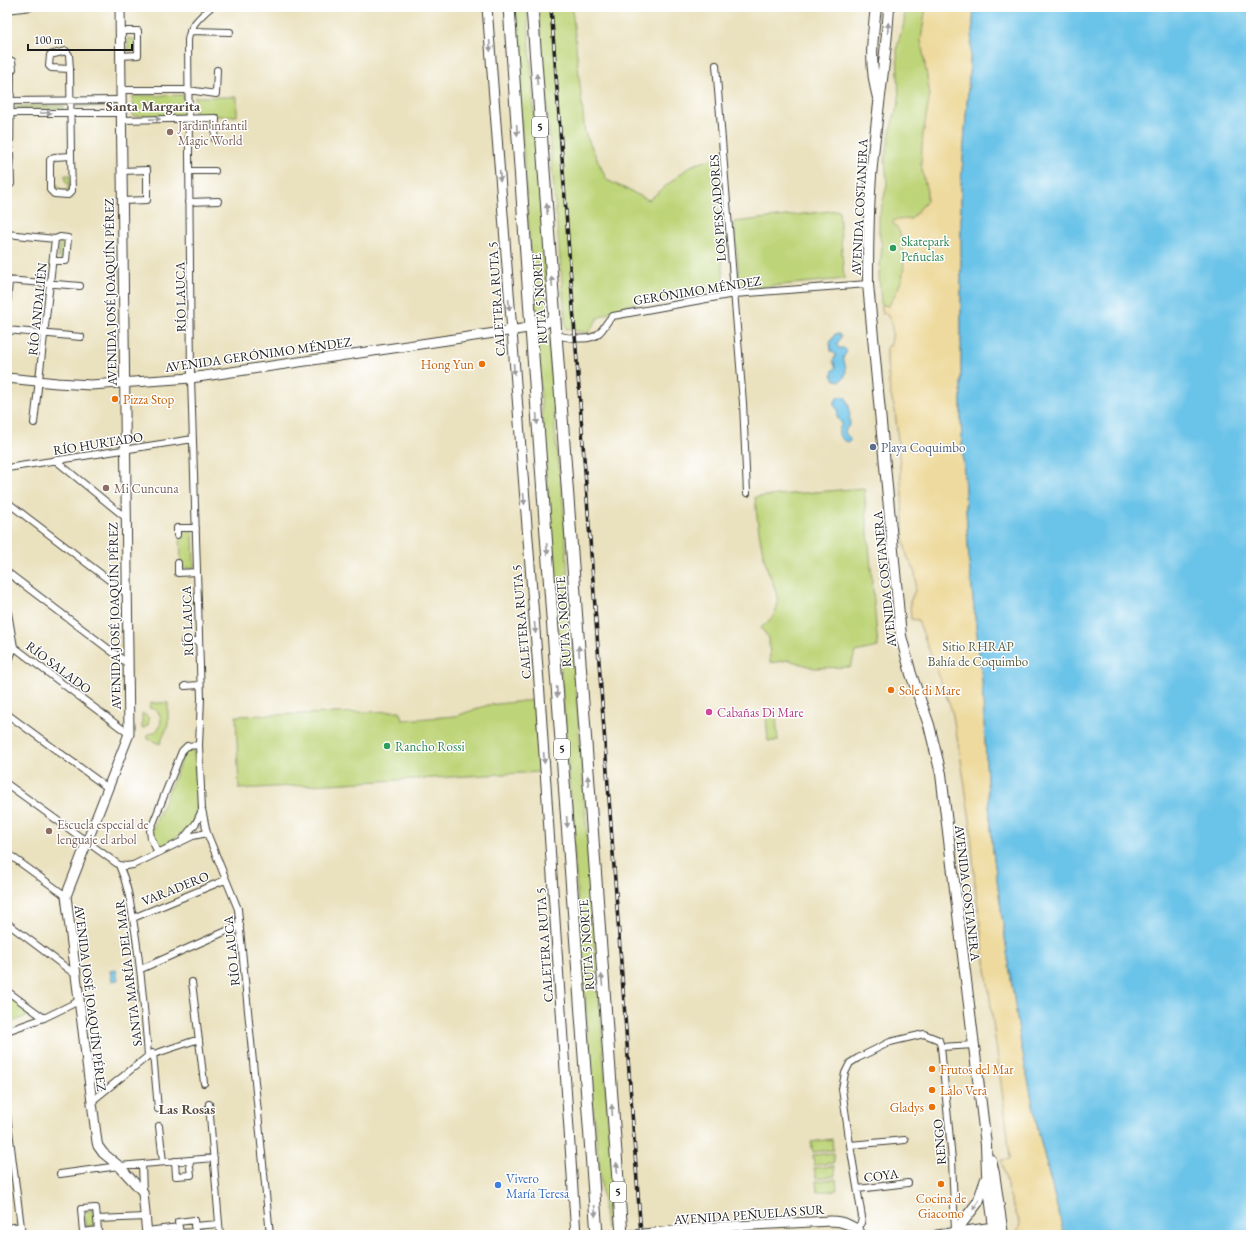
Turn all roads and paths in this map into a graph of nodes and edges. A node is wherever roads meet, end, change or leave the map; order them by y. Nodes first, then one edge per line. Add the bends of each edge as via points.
1 (31, 7) edge
2 (120, 7) edge
3 (211, 7) edge
4 (487, 7) edge
5 (509, 7) edge
6 (532, 7) edge
7 (876, 7) edge
8 (889, 7) edge
9 (7, 10) edge
10 (120, 31) junction
11 (190, 31) junction
12 (230, 32) dead end
13 (871, 48) junction
14 (886, 50) junction
15 (120, 56) junction
16 (7, 61) edge
17 (716, 65) dead end
18 (70, 69) dead end
19 (217, 70) dead end
20 (9, 71) edge
21 (188, 90) junction
22 (121, 95) junction
23 (70, 100) junction
24 (9, 101) edge
25 (879, 104) junction
26 (9, 113) edge
27 (71, 113) junction
28 (121, 116) junction
29 (189, 119) junction
30 (215, 139) dead end
31 (9, 154) edge
32 (72, 156) junction
33 (122, 171) junction
34 (189, 171) junction
35 (216, 171) dead end
36 (7, 188) edge
37 (122, 201) junction
38 (218, 201) dead end
39 (190, 202) junction
40 (7, 234) edge
41 (55, 239) junction
42 (53, 260) junction
43 (8, 280) edge
44 (51, 284) junction
45 (868, 284) junction
46 (80, 286) dead end
47 (734, 294) junction
48 (7, 307) edge
49 (555, 316) junction
50 (542, 326) junction
51 (531, 327) junction
52 (7, 330) edge
53 (511, 330) junction
54 (45, 334) junction
55 (556, 335) junction
56 (81, 337) dead end
57 (7, 378) edge
58 (191, 378) junction
59 (39, 381) junction
60 (124, 383) junction
61 (34, 423) dead end
62 (193, 439) junction
63 (125, 449) junction
64 (55, 460) junction
65 (7, 468) edge
66 (747, 493) dead end
67 (7, 502) edge
68 (126, 518) junction
69 (196, 528) junction
70 (177, 535) dead end
71 (178, 563) dead end
72 (7, 572) edge
73 (197, 572) junction
74 (126, 593) junction
75 (7, 607) edge
76 (8, 627) edge
77 (184, 641) dead end
78 (199, 641) junction
79 (14, 647) junction
80 (127, 663) junction
81 (7, 666) edge
82 (200, 685) junction
83 (185, 686) dead end
84 (7, 714) edge
85 (129, 734) junction
86 (199, 745) junction
87 (7, 784) edge
88 (108, 788) junction
89 (202, 809) junction
90 (207, 832) junction
91 (87, 842) junction
92 (177, 844) junction
93 (158, 853) junction
94 (7, 854) edge
95 (119, 865) junction
96 (133, 865) junction
97 (226, 880) junction
98 (126, 881) junction
99 (66, 896) junction
100 (133, 918) junction
101 (7, 923) edge
102 (240, 925) junction
103 (141, 969) junction
104 (76, 975) junction
105 (192, 982) dead end
106 (7, 991) edge
107 (79, 1001) junction
108 (44, 1018) junction
109 (7, 1031) edge
110 (199, 1040) junction
111 (974, 1045) junction
112 (941, 1047) junction
113 (151, 1055) junction
114 (204, 1084) dead end
115 (91, 1102) junction
116 (209, 1104) dead end
117 (158, 1109) dead end
118 (7, 1116) edge
119 (159, 1126) dead end
120 (905, 1140) dead end
121 (850, 1145) junction
122 (986, 1145) junction
123 (214, 1158) junction
124 (189, 1160) junction
125 (175, 1161) junction
126 (163, 1162) junction
127 (142, 1164) junction
128 (10, 1166) edge
129 (119, 1166) junction
130 (987, 1173) junction
131 (60, 1174) dead end
132 (908, 1183) dead end
133 (858, 1189) junction
134 (143, 1192) junction
135 (146, 1217) junction
136 (98, 1219) dead end
137 (219, 1224) junction
138 (21, 1226) junction
139 (194, 1226) junction
140 (179, 1227) junction
141 (7, 1228) edge
142 (999, 1231) edge
143 (859, 1232) edge
144 (147, 1233) edge
145 (957, 1234) edge
146 (22, 1235) edge
147 (220, 1235) edge
148 (270, 1235) edge
149 (576, 1235) edge
150 (597, 1235) edge
151 (622, 1235) edge
152 (633, 1235) edge
153 (937, 1235) edge

1 - 9 street
2 - 10 main road, AVENIDA JOSÉ JOAQUÍN PÉREZ
3 - 11 street
4 -> 53 main road, CALETERA RUTA 5
5 -> 51 highway, RUTA 5 NORTE / 5
49 -> 6 highway, RUTA 5 NORTE / 5
7 - 13 main road, AVENIDA COSTANERA
14 -> 8 main road, AVENIDA COSTANERA
10 - 15 main road, AVENIDA JOSÉ JOAQUÍN PÉREZ
10 - 15 street via 138,31 138,55
11 - 12 street
11 - 21 street, RÍO LAUCA
13 - 14 main road via 879,54
13 - 25 main road, AVENIDA COSTANERA via 872,73
14 - 25 main road, AVENIDA COSTANERA
15 - 22 main road, AVENIDA JOSÉ JOAQUÍN PÉREZ
16 - 20 street via 12,62 13,69
17 - 47 street, LOS PESCADORES
18 - 23 street
19 - 21 street via 216,94
20 - 24 street
21 - 22 street
21 - 29 street, RÍO LAUCA
22 - 23 street
22 - 28 main road, AVENIDA JOSÉ JOAQUÍN PÉREZ
23 - 24 street
23 - 27 street
24 - 26 street
25 - 45 main road, AVENIDA COSTANERA via 870,197
26 -> 27 street
26 - 31 street
27 - 28 street
27 - 32 street
28 -> 29 street
28 - 33 main road, AVENIDA JOSÉ JOAQUÍN PÉREZ
29 - 30 street via 216,118
29 - 34 street, RÍO LAUCA
31 - 36 street via 11,185
32 - 32 street via 72,191 68,195 54,194 50,190 50,160 54,157
33 - 37 main road, AVENIDA JOSÉ JOAQUÍN PÉREZ
33 - 37 street via 147,170 147,200
34 - 35 street
34 - 39 street, RÍO LAUCA
37 - 60 main road, AVENIDA JOSÉ JOAQUÍN PÉREZ
38 - 39 street
39 - 58 street, RÍO LAUCA
40 - 41 street
41 - 42 street, RÍO ANDALIÉN
41 - 42 street via 68,238 66,261
42 - 44 street, RÍO ANDALIÉN
43 - 44 street
43 - 48 street
44 - 46 street
44 - 54 street, RÍO ANDALIÉN
45 - 47 street, GERÓNIMO MÉNDEZ
45 - 111 main road, AVENIDA COSTANERA via 901,636 911,674 930,725 941,774
47 - 55 street, GERÓNIMO MÉNDEZ via 613,316 600,333 593,337 566,338
47 - 66 street, LOS PESCADORES
49 - 50 main road
49 - 55 highway, RUTA 5 NORTE / 5
50 - 51 main road
50 - 55 main road, GERÓNIMO MÉNDEZ
51 - 53 main road
51 -> 150 highway, RUTA 5 NORTE / 5
52 - 54 street
53 - 58 main road, AVENIDA GERÓNIMO MÉNDEZ
53 -> 149 main road, CALETERA RUTA 5 via 540,695
54 - 56 street
54 - 59 street, RÍO ANDALIÉN
151 -> 55 highway, RUTA 5 NORTE / 5
57 - 59 main road, AVENIDA GERÓNIMO MÉNDEZ
58 - 60 main road, AVENIDA GERÓNIMO MÉNDEZ
58 - 62 street, RÍO LAUCA
59 - 60 main road, AVENIDA GERÓNIMO MÉNDEZ via 74,384
59 - 61 street, RÍO ANDALIÉN
60 - 63 main road, AVENIDA JOSÉ JOAQUÍN PÉREZ
62 - 63 street, RÍO HURTADO
62 - 69 street, RÍO LAUCA
63 - 64 street, RÍO HURTADO
63 - 68 main road, AVENIDA JOSÉ JOAQUÍN PÉREZ
64 - 65 street, RÍO HURTADO
64 - 68 street
67 - 74 street
68 - 74 main road, AVENIDA JOSÉ JOAQUÍN PÉREZ
69 - 70 street via 177,528
69 - 73 street, RÍO LAUCA
71 - 73 street via 178,573
72 - 80 street
73 - 78 street, RÍO LAUCA
74 - 80 main road, AVENIDA JOSÉ JOAQUÍN PÉREZ
75 - 76 street
76 - 79 street
77 - 78 street
78 - 82 street, RÍO LAUCA
79 - 81 street
79 - 85 street, RÍO SALADO
80 - 85 main road, AVENIDA JOSÉ JOAQUÍN PÉREZ
82 - 83 street
82 - 86 street, RÍO LAUCA
84 - 88 street
85 - 88 main road, AVENIDA JOSÉ JOAQUÍN PÉREZ
86 - 89 street, RÍO LAUCA
86 - 93 street via 187,746 182,751 150,831
87 - 91 street
88 - 91 main road, AVENIDA JOSÉ JOAQUÍN PÉREZ
89 - 90 street, RÍO LAUCA
89 - 92 street via 192,830
90 - 92 street
90 - 97 street, RÍO LAUCA
91 - 95 street
91 - 99 main road, AVENIDA JOSÉ JOAQUÍN PÉREZ
92 - 93 street
93 - 96 street
94 - 99 street
95 - 96 street
95 - 98 street, SANTA MARÍA DEL MAR
96 - 98 street via 128,871
97 - 100 street, VARADERO
97 - 102 street, RÍO LAUCA via 238,909
98 - 100 street, SANTA MARÍA DEL MAR
99 - 104 main road, AVENIDA JOSÉ JOAQUÍN PÉREZ
100 - 103 street, SANTA MARÍA DEL MAR
101 - 104 street
102 - 103 street
102 - 148 street, RÍO LAUCA
103 - 113 street, SANTA MARÍA DEL MAR
104 - 107 main road, AVENIDA JOSÉ JOAQUÍN PÉREZ
105 - 110 street
106 - 108 street
107 - 108 street
107 - 115 main road, AVENIDA JOSÉ JOAQUÍN PÉREZ
108 - 109 street
110 - 113 street
110 - 114 street
111 - 112 street
111 - 122 main road, AVENIDA COSTANERA
112 - 121 street via 939,1040 924,1034 890,1042 850,1063 845,1072 842,1089
112 - 145 street, RENGO
113 - 115 street
113 - 117 street, SANTA MARÍA DEL MAR
115 - 129 main road, AVENIDA JOSÉ JOAQUÍN PÉREZ via 98,1146
116 - 123 street
118 - 128 street
119 - 126 street
120 - 121 street
121 - 133 street
122 - 130 main road, AVENIDA COSTANERA
122 - 142 main road, AVENIDA COSTANERA via 994,1172
123 - 124 street
123 - 137 street
124 - 125 street
124 - 125 street via 191,1175 176,1176
125 - 126 street
126 - 127 street
127 - 129 street
127 - 134 street
128 - 138 street
129 - 131 street
129 - 134 main road, AVENIDA JOSÉ JOAQUÍN PÉREZ
130 - 142 main road, AVENIDA COSTANERA
130 -> 145 main road via 978,1202
132 - 133 street, COYA
133 - 143 street via 862,1217
134 - 135 main road
135 - 136 street
135 - 144 main road
137 - 139 street
137 - 147 street
138 - 141 street
138 - 146 street
139 - 140 street via 195,1232 180,1233
139 - 140 street via 194,1220 178,1222
140 - 144 street
142 - 145 main road
143 - 152 main road, AVENIDA PEÑUELAS SUR via 843,1222 828,1222
145 - 153 main road

